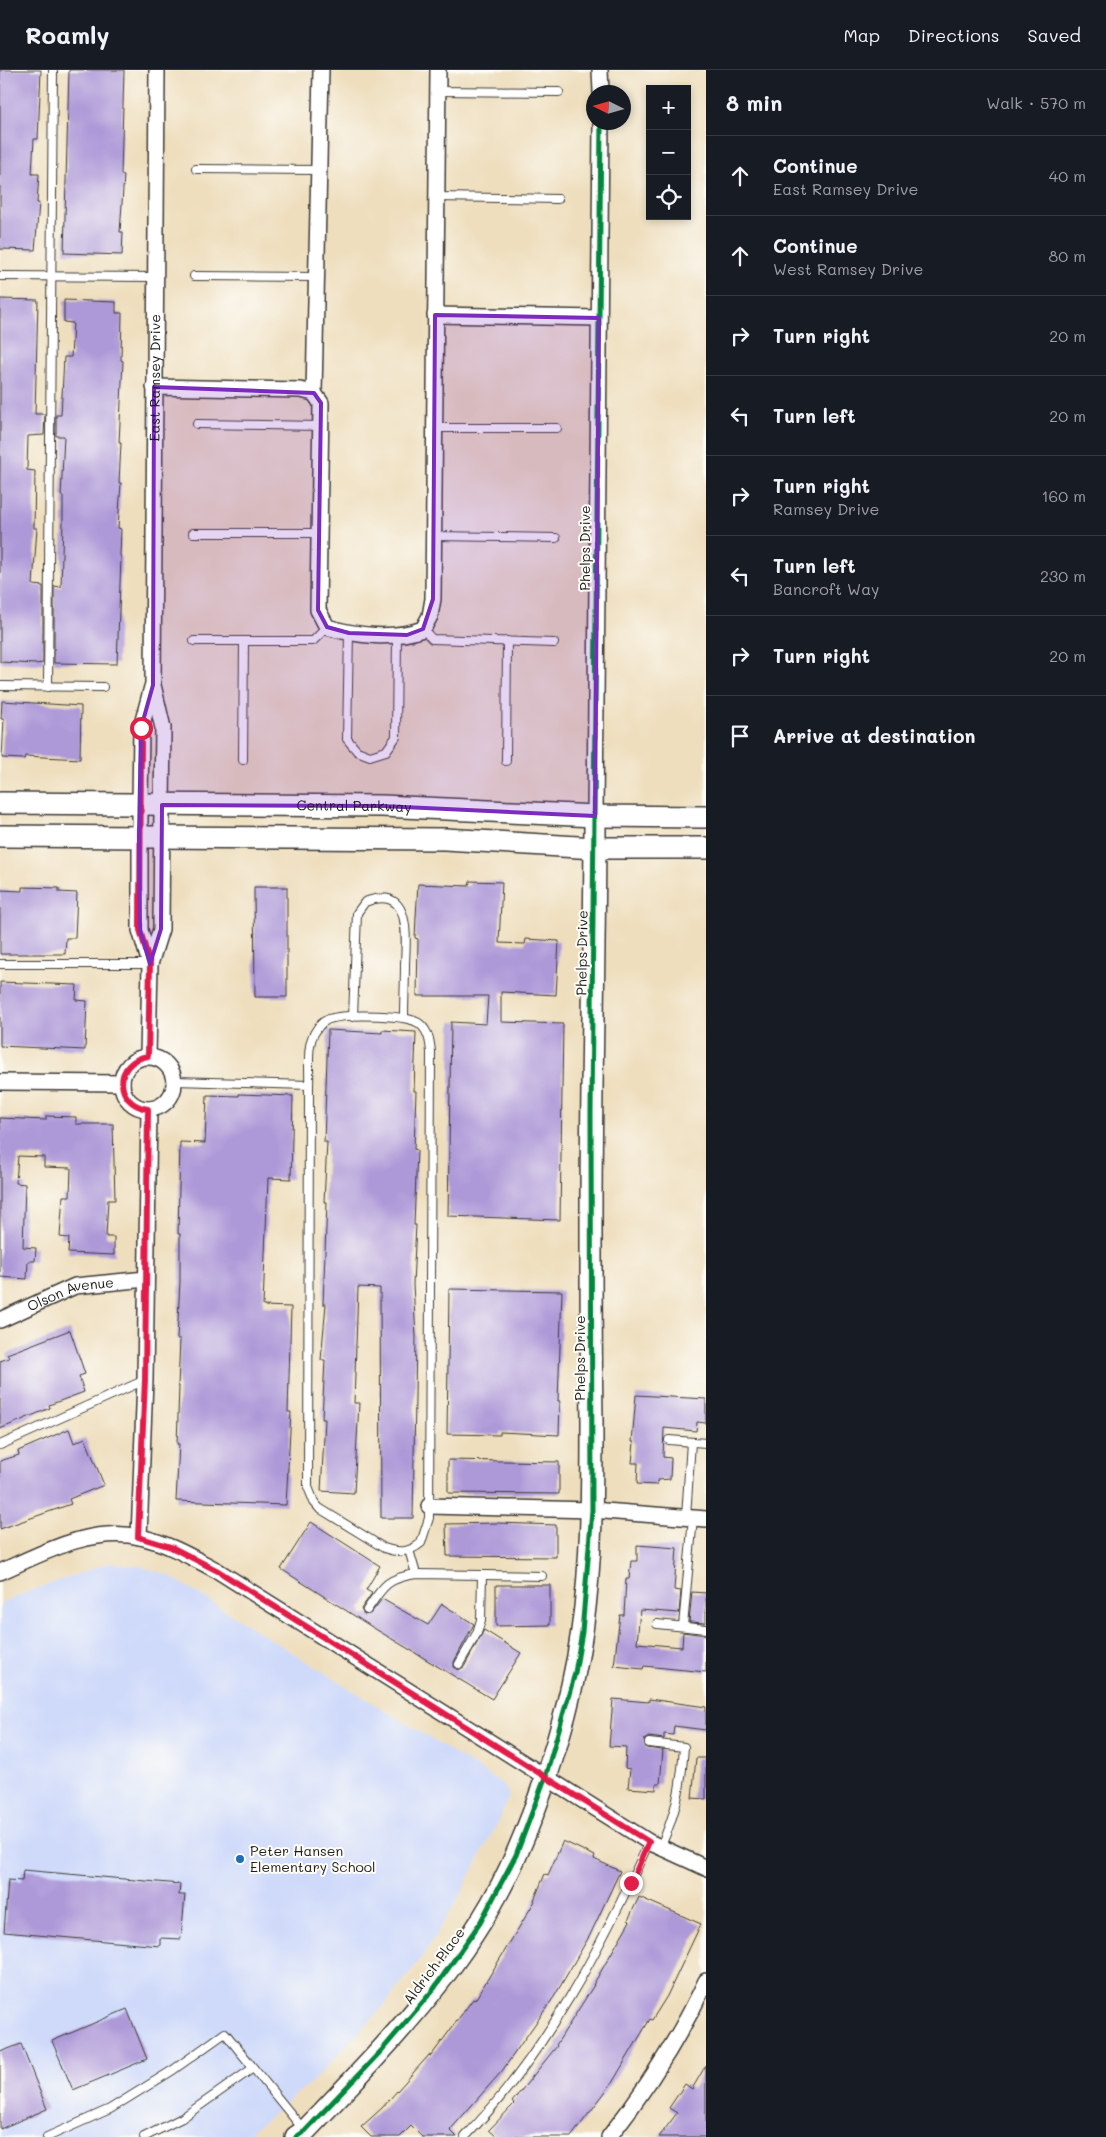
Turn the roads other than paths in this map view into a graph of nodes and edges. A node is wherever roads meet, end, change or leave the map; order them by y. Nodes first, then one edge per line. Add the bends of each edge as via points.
1 (52, 70) edge
2 (157, 70) edge
3 (321, 70) edge
4 (438, 70) edge
5 (600, 70) edge
6 (601, 85) edge
7 (437, 91) junction
8 (559, 92) dead end
9 (601, 130) edge
10 (196, 169) dead end
11 (320, 170) junction
12 (436, 197) junction
13 (558, 199) dead end
14 (0, 276) edge
15 (194, 276) dead end
16 (50, 277) junction
17 (154, 277) junction
18 (318, 277) junction
19 (435, 315) junction
20 (599, 318) junction
21 (154, 387) junction
22 (314, 393) junction
23 (197, 424) dead end
24 (321, 426) junction
25 (435, 428) junction
26 (557, 428) dead end
27 (193, 533) dead end
28 (319, 533) junction
29 (434, 536) junction
30 (556, 538) dead end
31 (327, 627) junction
32 (423, 629) junction
33 (349, 633) junction
34 (397, 635) junction
35 (194, 641) dead end
36 (244, 641) junction
37 (507, 641) junction
38 (554, 643) dead end
39 (153, 685) junction
40 (0, 686) edge
41 (48, 687) junction
42 (103, 687) dead end
43 (243, 760) dead end
44 (506, 761) dead end
45 (0, 803) edge
46 (140, 805) junction
47 (162, 805) junction
48 (595, 816) junction
49 (706, 817) edge
50 (0, 836) edge
51 (139, 837) junction
52 (162, 837) junction
53 (595, 848) junction
54 (706, 848) edge
55 (0, 964) edge
56 (150, 964) junction
57 (353, 1017) junction
58 (404, 1018) junction
59 (148, 1056) junction
60 (175, 1081) junction
61 (0, 1082) edge
62 (122, 1083) junction
63 (309, 1085) junction
64 (148, 1109) junction
65 (146, 1278) junction
66 (0, 1320) edge
67 (145, 1380) junction
68 (669, 1440) dead end
69 (691, 1442) junction
70 (706, 1443) edge
71 (0, 1445) edge
72 (429, 1506) junction
73 (592, 1510) junction
74 (695, 1518) edge
75 (138, 1537) junction
76 (409, 1550) junction
77 (0, 1572) edge
78 (416, 1574) junction
79 (482, 1575) junction
80 (542, 1576) dead end
81 (368, 1610) dead end
82 (657, 1624) dead end
83 (683, 1626) junction
84 (706, 1629) edge
85 (459, 1664) dead end
86 (649, 1743) dead end
87 (545, 1778) junction
88 (655, 1845) junction
89 (706, 1868) edge
90 (706, 1981) edge
91 (253, 2068) junction
92 (304, 2135) edge
93 (47, 2137) edge
94 (144, 2137) edge
95 (465, 2137) edge
96 (609, 2137) edge

1 - 16 lane
2 - 17 street, East Ramsey Drive
3 - 11 street
4 - 7 street
5 - 6 street
7 - 8 lane
7 - 12 street
9 - 20 street, Phelps Drive
10 - 11 lane
11 - 18 street
12 - 13 lane
12 - 19 street
14 - 16 lane
15 - 18 lane
16 - 17 lane
16 - 41 lane
17 - 21 street, East Ramsey Drive
18 - 22 street
19 - 20 street
19 - 25 street
20 - 48 street, Phelps Drive
21 - 22 street
21 - 39 street, East Ramsey Drive
22 - 24 street via 321,403
23 - 24 lane
24 - 28 street
25 - 26 lane
25 - 29 street
27 - 28 lane
28 - 31 street via 318,610
29 - 30 lane
29 - 32 street via 433,599 430,616
31 - 33 street
31 - 36 lane via 313,641
32 - 34 street
32 - 37 lane via 432,639
33 - 34 street
33 - 34 lane via 347,739 357,751 370,756 386,751 396,737
35 - 36 lane
36 - 43 lane
37 - 38 lane
37 - 44 lane
39 - 46 street, East Ramsey Drive via 141,728
39 - 47 street, East Ramsey Drive via 163,728
40 - 41 lane
41 - 42 lane
45 - 46 main road, Central Parkway
46 - 47 main road, Central Parkway
46 - 51 street, East Ramsey Drive
47 - 48 main road, Central Parkway via 382,806
47 - 52 street, East Ramsey Drive
48 - 49 main road, Central Parkway
48 - 53 main road, Phelps Drive
50 - 51 main road
51 - 52 main road
51 - 56 street, East Ramsey Drive via 140,930
52 - 53 main road via 445,839
52 - 56 street, East Ramsey Drive via 161,929
53 - 54 main road
53 - 73 main road, Phelps Drive via 591,1113
55 - 56 lane
56 - 59 street
57 - 58 lane
57 - 58 lane via 356,913 365,902 384,898 399,906 406,924
57 - 63 lane via 326,1020 314,1033
58 - 72 lane via 419,1023 430,1043
59 - 60 street via 164,1061
59 - 62 street via 127,1067
60 - 63 lane
60 - 64 street via 174,1091 164,1104
61 - 62 street
62 - 64 street via 127,1098 140,1108
63 - 76 lane via 308,1487 314,1502 329,1514 384,1548 400,1552
64 - 65 street
65 - 66 street, Olson Avenue via 75,1286
65 - 67 street
67 - 71 lane
67 - 75 street
68 - 69 lane
69 - 70 lane
69 - 74 lane
72 - 73 street
72 - 76 lane via 426,1533 421,1543
73 - 74 street
73 - 87 main road, Phelps Drive via 587,1592 575,1673
74 - 83 lane
75 - 77 street via 102,1536 62,1544
75 - 87 street via 171,1547 218,1571
76 - 78 lane
78 - 79 lane
78 - 81 lane via 386,1582
79 - 80 lane
79 - 85 lane via 481,1620
82 - 83 lane
83 - 84 lane
86 - 88 lane via 684,1747 680,1794 673,1820
87 - 88 street
87 - 92 main road, Aldrich Place via 516,1855 480,1923 433,1990
88 - 89 street
88 - 95 lane via 598,1951 558,2016 514,2079
90 - 96 street via 688,2020 652,2078
91 - 92 lane
91 - 93 lane via 225,2033 110,2109
91 - 94 lane via 182,2118

